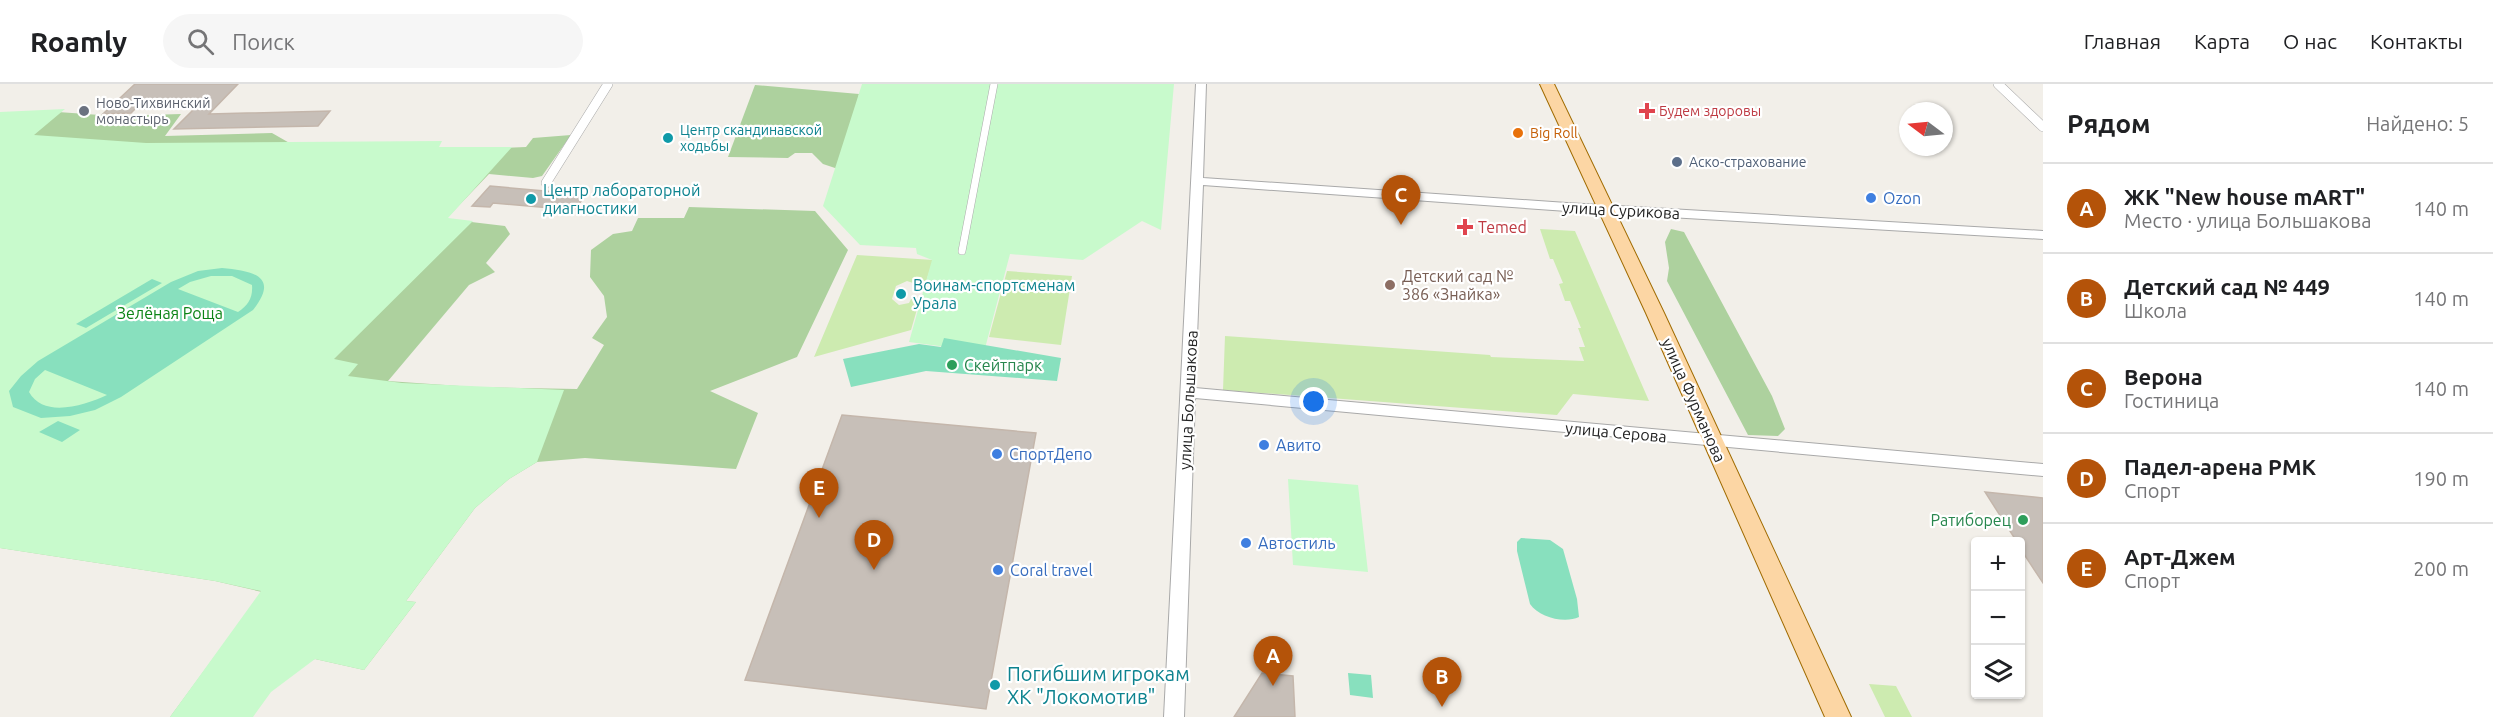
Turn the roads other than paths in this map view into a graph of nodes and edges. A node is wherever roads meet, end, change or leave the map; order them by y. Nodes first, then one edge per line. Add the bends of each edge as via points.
1 (608, 84) edge
2 (994, 84) edge
3 (1201, 84) edge
4 (1547, 84) edge
5 (1998, 84) edge
6 (2043, 127) edge
7 (1198, 181) junction
8 (546, 183) dead end
9 (1605, 209) junction
10 (2043, 235) edge
11 (962, 251) dead end
12 (1188, 392) junction
13 (1711, 440) junction
14 (2043, 470) edge
15 (1174, 717) edge
16 (1838, 717) edge

1 - 8 street
2 - 11 street
3 - 7 street, улица Большакова
4 - 9 main road, улица Фурманова
5 - 6 street
7 - 9 street, улица Сурикова
7 - 12 street, улица Большакова
9 - 10 street, улица Сурикова
9 - 13 main road, улица Фурманова
12 - 13 street, улица Серова
12 - 15 street, улица Большакова
13 - 14 street, улица Серова
13 - 16 main road, улица Фурманова

